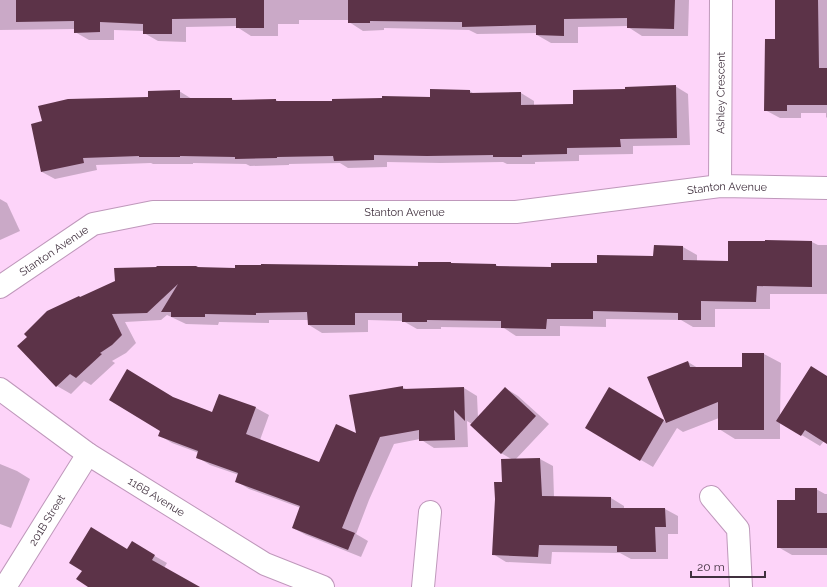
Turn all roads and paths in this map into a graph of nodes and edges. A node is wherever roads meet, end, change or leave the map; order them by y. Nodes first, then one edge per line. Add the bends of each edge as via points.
1 (721, 0) edge
2 (720, 186) junction
3 (827, 188) edge
4 (0, 287) edge
5 (0, 389) edge
6 (88, 454) junction
7 (711, 497) dead end
8 (430, 512) dead end
9 (5, 587) edge
10 (323, 587) edge
11 (423, 587) edge
12 (741, 587) edge

1 - 2 street, Ashley Crescent
2 - 3 street, Stanton Avenue
2 - 4 street, Stanton Avenue via 516,212 153,212 93,224
5 - 6 street, 116B Avenue
6 - 9 street, 201B Street
6 - 10 street, 116B Avenue via 265,564
7 - 12 street via 738,529
8 - 11 street

